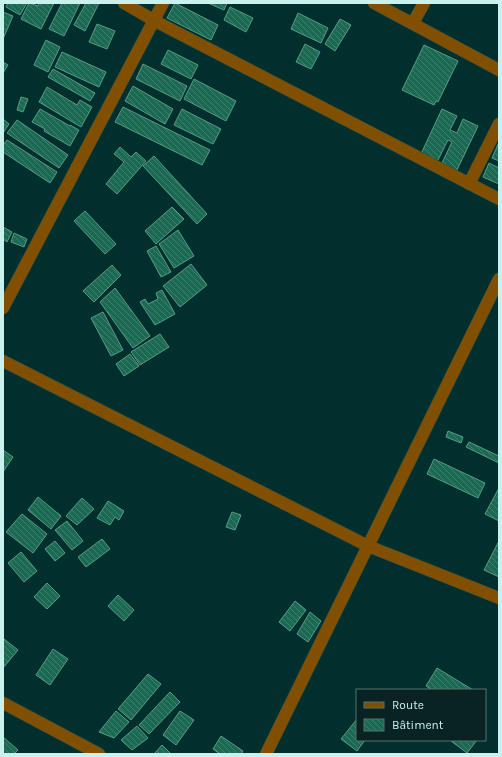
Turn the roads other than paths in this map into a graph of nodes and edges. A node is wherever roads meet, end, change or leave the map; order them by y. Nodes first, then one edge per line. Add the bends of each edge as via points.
1 (124, 3) edge
2 (163, 3) edge
3 (374, 3) edge
4 (424, 3) edge
5 (155, 21) junction
6 (413, 23) junction
7 (499, 70) edge
8 (499, 124) edge
9 (469, 184) junction
10 (499, 199) edge
11 (499, 279) edge
12 (3, 308) edge
13 (3, 361) edge
14 (368, 546) junction
15 (499, 598) edge
16 (3, 703) edge
17 (77, 749) edge
18 (99, 754) edge
19 (266, 754) edge

1 - 5 street
2 - 5 street
3 - 6 street
4 - 6 street
5 - 9 street
5 - 12 street
6 - 7 street
8 - 9 street
9 - 10 street
11 - 14 street
13 - 14 street
14 - 15 street
14 - 19 street
16 - 17 street
17 - 18 street

